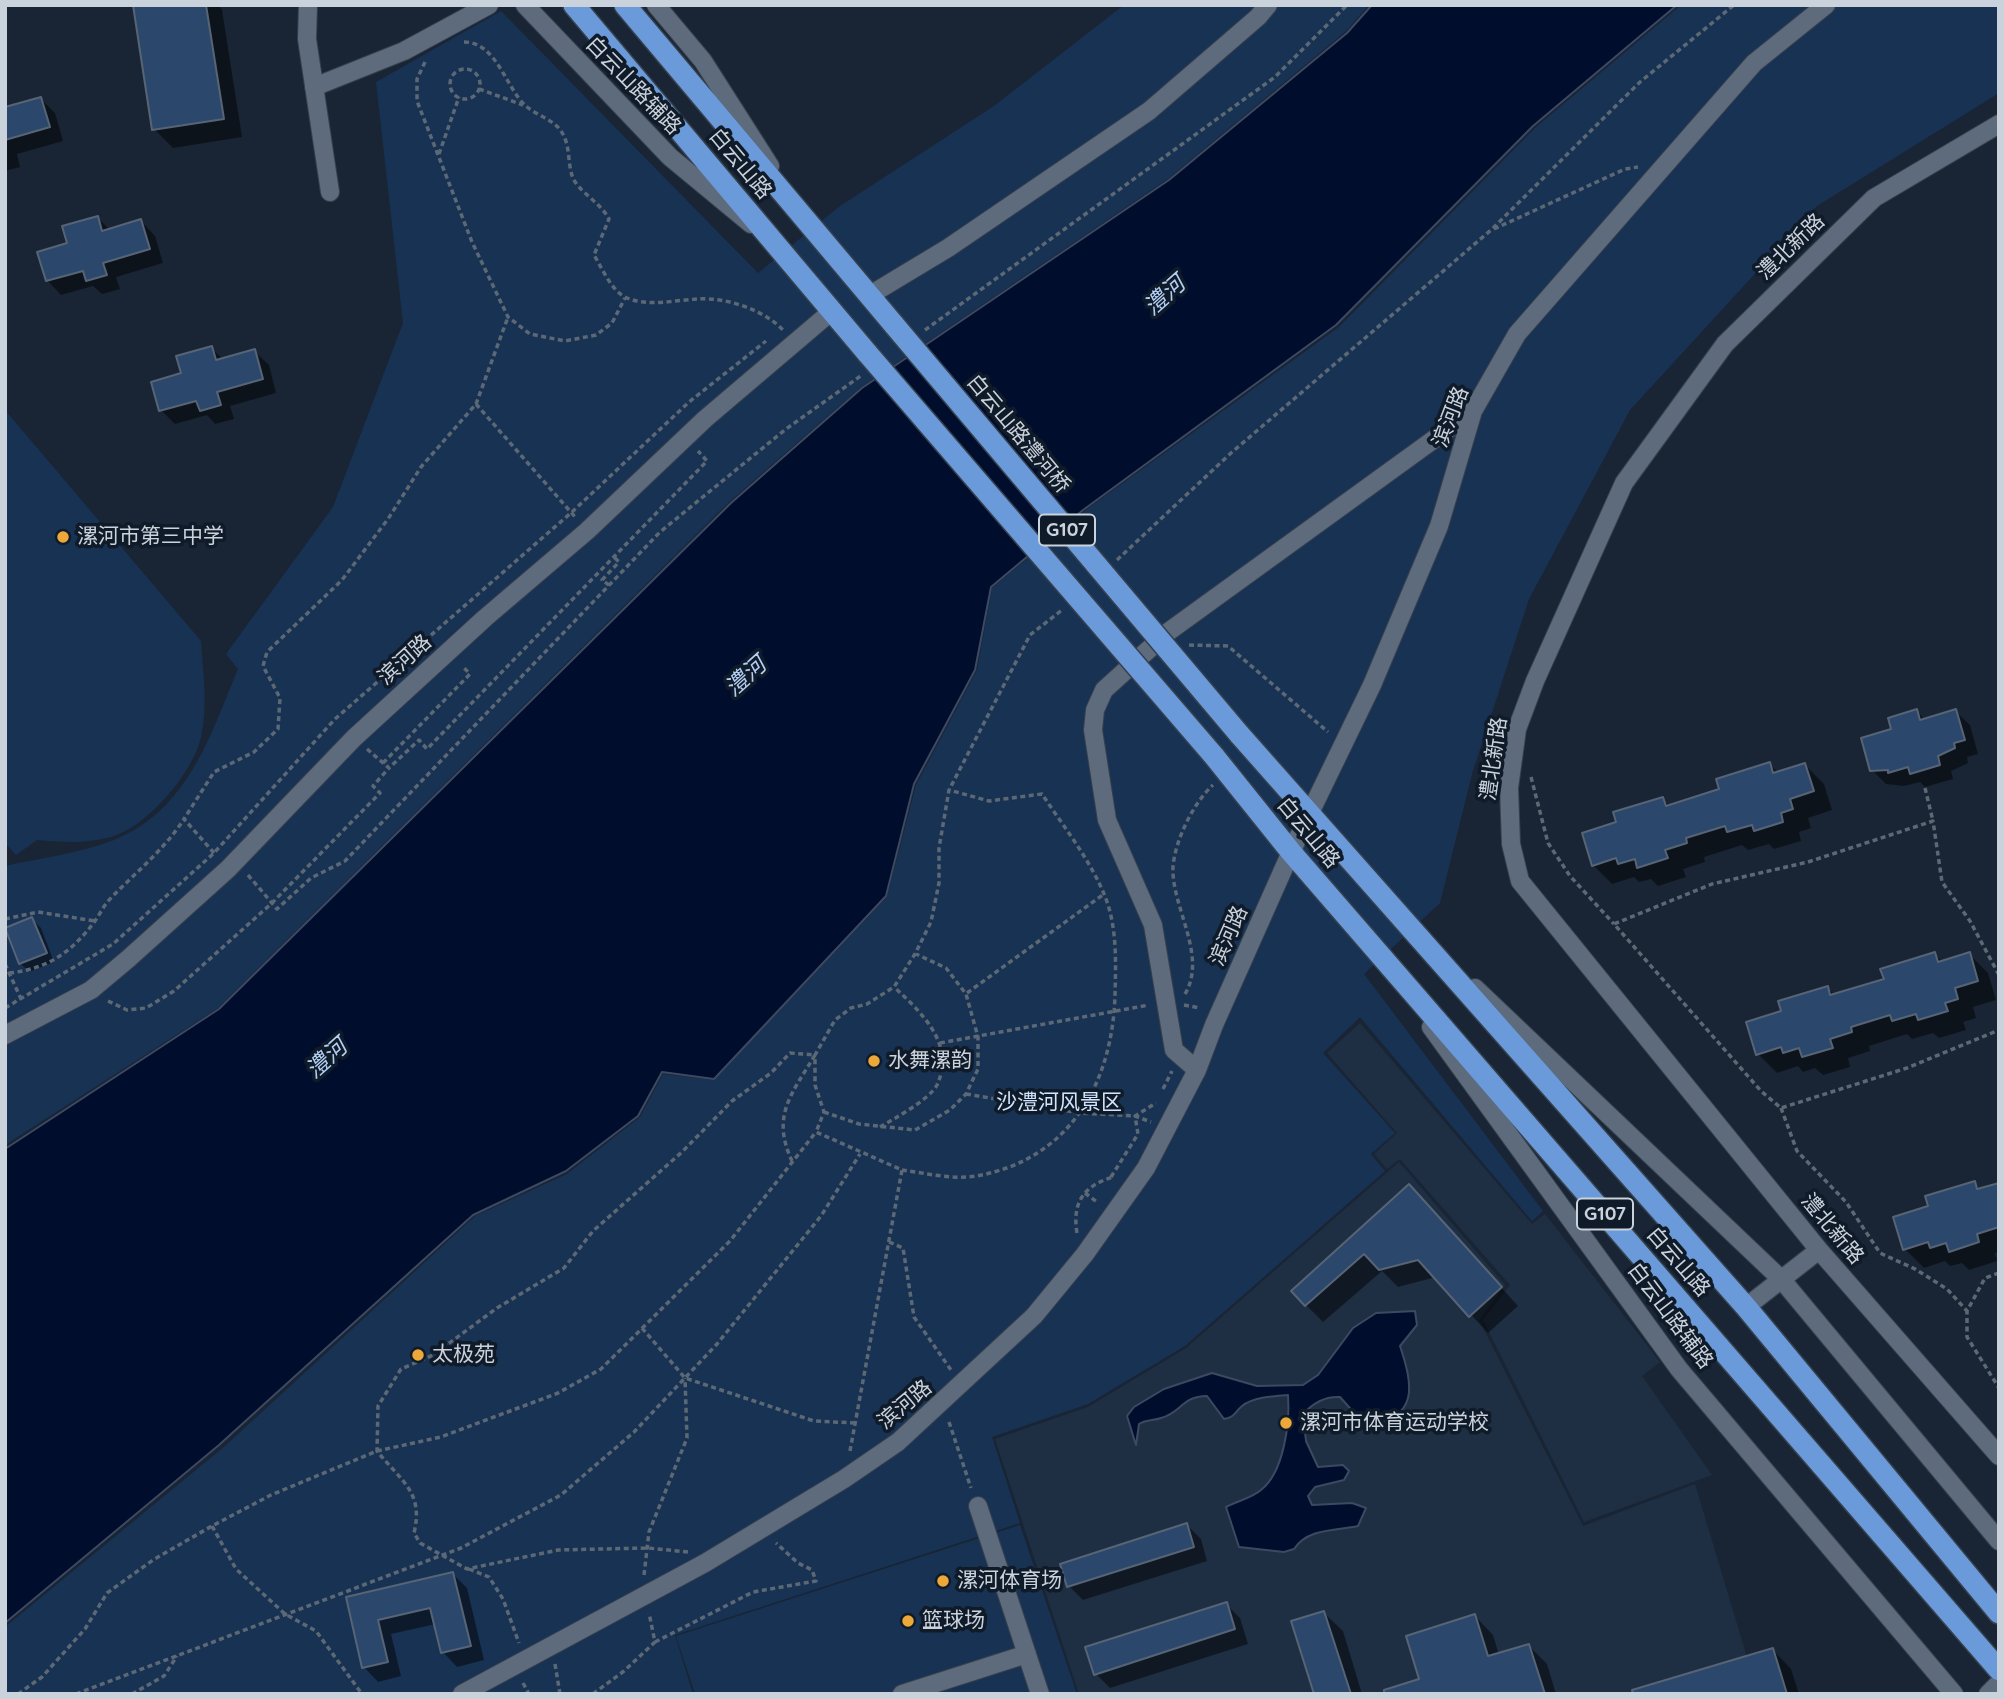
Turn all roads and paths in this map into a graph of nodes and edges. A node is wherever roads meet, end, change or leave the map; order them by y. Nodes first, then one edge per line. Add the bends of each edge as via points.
1 (309, 5) edge
2 (489, 5) edge
3 (525, 5) edge
4 (574, 5) edge
5 (625, 5) edge
6 (656, 5) edge
7 (1268, 5) edge
8 (1347, 5) edge
9 (1734, 5) edge
10 (1826, 5) edge
11 (425, 40) junction
12 (456, 45) dead end
13 (314, 87) junction
14 (480, 89) junction
15 (459, 97) junction
16 (526, 106) junction
17 (1999, 124) edge
18 (439, 155) junction
19 (1668, 164) junction
20 (330, 192) dead end
21 (800, 213) junction
22 (1491, 230) junction
23 (778, 247) junction
24 (870, 295) junction
25 (625, 298) junction
26 (832, 311) junction
27 (508, 317) junction
28 (895, 326) joint
29 (919, 334) dead end
30 (794, 343) junction
31 (866, 364) junction
32 (476, 404) junction
33 (1473, 411) junction
34 (686, 436) junction
35 (587, 531) junction
36 (613, 556) junction
37 (1110, 567) dead end
38 (609, 585) junction
39 (1070, 603) dead end
40 (1168, 632) junction
41 (448, 651) junction
42 (1239, 734) joint
43 (354, 738) junction
44 (1342, 744) junction
45 (383, 763) junction
46 (389, 768) junction
47 (1530, 773) dead end
48 (1925, 788) dead end
49 (949, 790) junction
50 (1309, 814) junction
51 (184, 819) junction
52 (1933, 821) junction
53 (1291, 852) junction
54 (232, 865) junction
55 (1104, 894) junction
56 (272, 903) junction
57 (1394, 912) junction
58 (5, 919) edge
59 (95, 920) junction
60 (1614, 924) junction
61 (1374, 947) junction
62 (915, 954) junction
63 (5, 964) edge
64 (9, 973) junction
65 (1999, 975) edge
66 (894, 987) junction
67 (91, 990) junction
68 (966, 993) junction
69 (1168, 1002) junction
70 (1115, 1011) junction
71 (1219, 1012) junction
72 (31, 1022) junction
73 (1999, 1030) edge
74 (5, 1035) edge
75 (978, 1037) junction
76 (940, 1043) junction
77 (815, 1055) junction
78 (1197, 1070) junction
79 (967, 1094) junction
80 (1781, 1108) junction
81 (824, 1112) junction
82 (1080, 1113) junction
83 (879, 1127) junction
84 (1168, 1130) junction
85 (816, 1132) junction
86 (860, 1154) junction
87 (792, 1161) junction
88 (902, 1170) junction
89 (1138, 1179) junction
90 (888, 1241) junction
91 (1819, 1250) junction
92 (1085, 1254) junction
93 (1999, 1273) edge
94 (1782, 1280) junction
95 (1746, 1307) junction
96 (1966, 1311) junction
97 (642, 1328) junction
98 (685, 1378) junction
99 (964, 1384) junction
100 (1999, 1388) edge
101 (942, 1404) junction
102 (855, 1423) junction
103 (377, 1451) junction
104 (1999, 1456) edge
105 (844, 1479) junction
106 (978, 1506) joint
107 (212, 1526) junction
108 (762, 1528) junction
109 (1999, 1541) edge
110 (648, 1548) junction
111 (442, 1555) junction
112 (705, 1563) junction
113 (467, 1569) junction
114 (645, 1597) junction
115 (1999, 1613) edge
116 (285, 1614) junction
117 (655, 1642) junction
118 (552, 1645) junction
119 (179, 1654) junction
120 (1027, 1654) junction
121 (523, 1661) junction
122 (1999, 1670) edge
123 (1999, 1683) edge
124 (18, 1694) edge
125 (76, 1694) edge
126 (132, 1694) edge
127 (362, 1694) edge
128 (461, 1694) edge
129 (560, 1694) edge
130 (593, 1694) edge
131 (902, 1694) edge
132 (1040, 1694) edge
133 (1954, 1694) edge
134 (1988, 1694) edge

1 - 13 street via 307,39
2 - 11 street
3 - 23 street, 白云山路辅路 via 670,157
4 - 23 highway, 白云山路 / G107
5 - 21 highway, 白云山路 / G107
6 - 21 street via 703,61
7 - 24 street via 1149,111 948,248
8 - 29 path via 1275,78
9 - 22 path via 1640,82
10 - 19 street, 滨河路 via 1754,64
11 - 13 street
11 - 18 path via 433,52 417,79 418,101
12 - 16 path via 467,41 483,49
13 - 20 street
14 - 15 path via 469,99
14 - 15 path via 477,75 469,69 459,70 451,86
14 - 16 path
15 - 18 path
16 - 25 path via 561,129 573,180 604,209 609,219 594,255
17 - 91 street, 澧北新路 via 1874,198 1725,344 1624,483 1517,729 1509,788 1511,844 1520,881
18 - 27 path via 472,242
19 - 22 path via 1625,169
19 - 33 street, 滨河路 via 1517,334
21 - 24 highway, 白云山路 / G107
22 - 37 path via 1231,453
23 - 26 highway, 白云山路 / G107
24 - 28 highway, 白云山路 / G107
25 - 27 path via 612,323 596,335 565,341 530,334
25 - 30 path via 659,303 701,299 744,307 771,318
26 - 30 street, 滨河路
26 - 31 highway, 白云山路 / G107
27 - 32 path
28 - 42 highway, 白云山路澧河桥 / G107, bridge
30 - 34 street, 滨河路
31 - 38 path via 727,475
31 - 53 highway, 白云山路 / G107, bridge via 1214,756
32 - 35 path
32 - 51 path via 421,467 342,580 267,652 263,666 280,698 278,729 254,752 214,772
33 - 40 street
33 - 44 street, 滨河路 via 1439,526
34 - 35 street, 滨河路
34 - 36 path via 707,461
35 - 41 street, 滨河路
36 - 38 path via 619,562 602,580
36 - 46 path via 427,749 419,740
38 - 56 path via 345,861 311,878 277,909
39 - 49 path via 1030,635
40 - 44 path via 1180,644 1228,646
40 - 69 street via 1104,690 1093,730 1107,820 1153,925
41 - 43 street, 滨河路
41 - 45 path via 470,674
42 - 50 highway, 白云山路 / G107
43 - 45 path
43 - 54 street, 滨河路
44 - 50 street, 滨河路
45 - 46 path
46 - 56 path via 373,786 380,793
47 - 60 path via 1548,843 1570,876
48 - 52 path
49 - 55 path via 989,801 1042,794
49 - 62 path via 931,922
50 - 53 street, 滨河路
50 - 57 highway, 白云山路 / G107
51 - 54 path
51 - 59 path via 158,854 109,900
52 - 60 path via 1808,862 1712,884
52 - 65 path via 1942,882 1970,920
53 - 61 highway, 白云山路 / G107
53 - 71 street, 滨河路
54 - 56 path
54 - 67 street, 滨河路
55 - 68 path
55 - 70 path via 1116,960
56 - 67 path via 174,991 146,1008 127,1010
57 - 94 street
57 - 95 highway, 白云山路 / G107
58 - 59 path via 38,912
59 - 64 path via 79,942 55,961 34,971
60 - 80 path
61 - 122 highway, 白云山路 / G107
61 - 133 street, 白云山路辅路 via 1679,1369
62 - 66 path
62 - 68 path via 946,968
63 - 64 path
64 - 72 path
66 - 76 path via 926,1016
66 - 77 path via 835,1020
67 - 72 street, 滨河路
68 - 75 path
69 - 70 path
69 - 71 path
69 - 78 street via 1174,1050
70 - 75 path
70 - 82 path via 1105,1070
71 - 78 street, 滨河路
72 - 74 street, 滨河路
73 - 80 path via 1907,1068
75 - 76 path
75 - 79 path via 978,1069
76 - 83 path via 936,1086
77 - 81 path via 815,1085
77 - 87 path via 783,1116 781,1137
77 - 103 path via 790,1053 732,1101 593,1231 564,1268 497,1308 433,1355 401,1369 378,1406
78 - 84 street, 滨河路
79 - 82 path
79 - 83 path via 915,1130
80 - 96 path via 1797,1152 1846,1202 1880,1253 1947,1289
81 - 83 path
81 - 85 path
82 - 84 path via 1135,1116
82 - 88 path via 1070,1129 1012,1165 975,1176
84 - 89 street, 滨河路
85 - 86 path
85 - 87 path
86 - 88 path
86 - 98 path via 821,1216
87 - 97 path via 730,1241
88 - 90 path
89 - 92 street, 滨河路
89 - 92 path via 1122,1174 1111,1177 1091,1186 1080,1198 1074,1215
90 - 99 path via 903,1248 914,1317
90 - 102 path
91 - 94 street
91 - 104 street, 澧北新路
92 - 99 street, 滨河路 via 1034,1316
93 - 96 path via 1985,1278
94 - 95 street
94 - 109 street
95 - 115 highway, 白云山路 / G107
96 - 100 path via 1967,1337
97 - 98 path
97 - 103 path via 601,1369 558,1393 441,1437
98 - 102 path via 814,1421
98 - 110 path via 687,1438 649,1531
98 - 111 path via 634,1432 561,1495
99 - 101 street, 滨河路
101 - 105 street, 滨河路
101 - 106 path
102 - 105 path
103 - 107 path via 271,1495
103 - 111 path via 416,1499 414,1533 420,1543
105 - 108 street, 滨河路
106 - 120 street
107 - 116 path via 236,1569
107 - 124 path via 107,1593 85,1629 42,1676
108 - 112 street, 滨河路
108 - 117 path via 811,1570 816,1581 753,1592
110 - 112 path via 683,1549
110 - 113 path via 558,1550
110 - 114 path via 642,1583
111 - 113 path
111 - 116 path
112 - 114 street, 滨河路
113 - 121 path via 489,1577 503,1599
114 - 117 path
114 - 118 street, 滨河路
116 - 119 path
116 - 127 path via 316,1631
117 - 130 path
118 - 121 street, 滨河路
118 - 129 path
119 - 125 path
119 - 126 path via 163,1676
120 - 131 street
120 - 132 street
121 - 128 street, 滨河路
123 - 134 street

